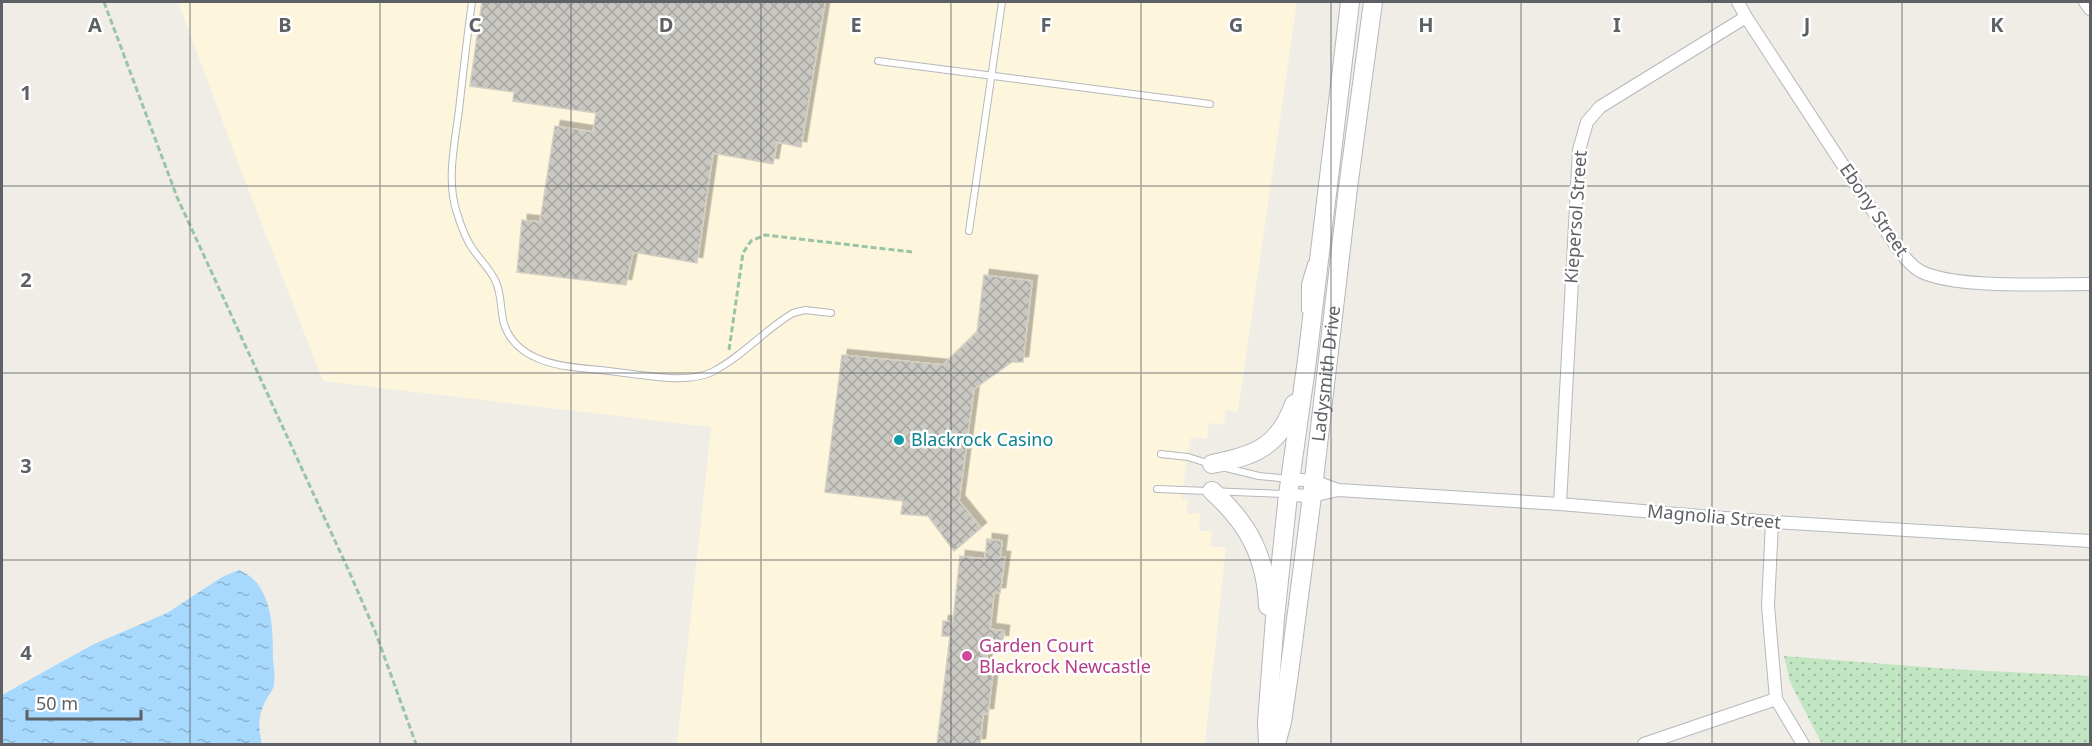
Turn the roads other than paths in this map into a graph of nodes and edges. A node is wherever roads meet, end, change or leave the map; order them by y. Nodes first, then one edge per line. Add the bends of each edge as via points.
1 (472, 2) edge
2 (1002, 2) edge
3 (1350, 2) edge
4 (1373, 2) edge
5 (1738, 2) edge
6 (2085, 2) edge
7 (2091, 9) edge
8 (1746, 17) junction
9 (878, 61) dead end
10 (992, 75) junction
11 (1210, 104) dead end
12 (969, 231) dead end
13 (2091, 284) edge
14 (831, 313) dead end
15 (1307, 360) junction
16 (1161, 454) dead end
17 (1212, 464) junction
18 (1289, 487) junction
19 (1157, 489) dead end
20 (1313, 489) junction
21 (1212, 491) junction
22 (1560, 504) junction
23 (1772, 522) junction
24 (2091, 541) edge
25 (1272, 658) junction
26 (1776, 699) junction
27 (1268, 744) edge
28 (1276, 744) edge
29 (1644, 744) edge
30 (1803, 744) edge

1 - 14 lane via 452,187 468,243 496,281 503,320 514,342 534,357 557,364 665,377 696,376 726,364 793,313
2 - 10 lane
3 - 15 street, Ladysmith Drive
4 - 20 street, Ladysmith Drive
5 - 8 street, Ebony Street
6 - 7 street
8 - 13 street, Ebony Street via 1904,258 1918,270 1935,277 1975,282
8 - 22 street, Kiepersol Street via 1600,106 1587,122 1579,157
9 - 10 lane
10 - 11 lane
10 - 12 lane
15 - 17 street via 1288,419 1278,435 1263,449
15 - 18 street, Ladysmith Drive
16 - 17 lane
17 - 18 lane
18 - 20 street, Magnolia Street
18 - 21 lane
18 - 25 street, Ladysmith Drive
19 - 21 lane
20 - 22 street, Magnolia Street
20 - 28 street, Ladysmith Drive
21 - 25 street via 1240,520 1263,566
22 - 23 street, Magnolia Street
23 - 24 street, Magnolia Street
23 - 26 street via 1768,606
25 - 27 street, Ladysmith Drive
26 - 29 street
26 - 30 street

